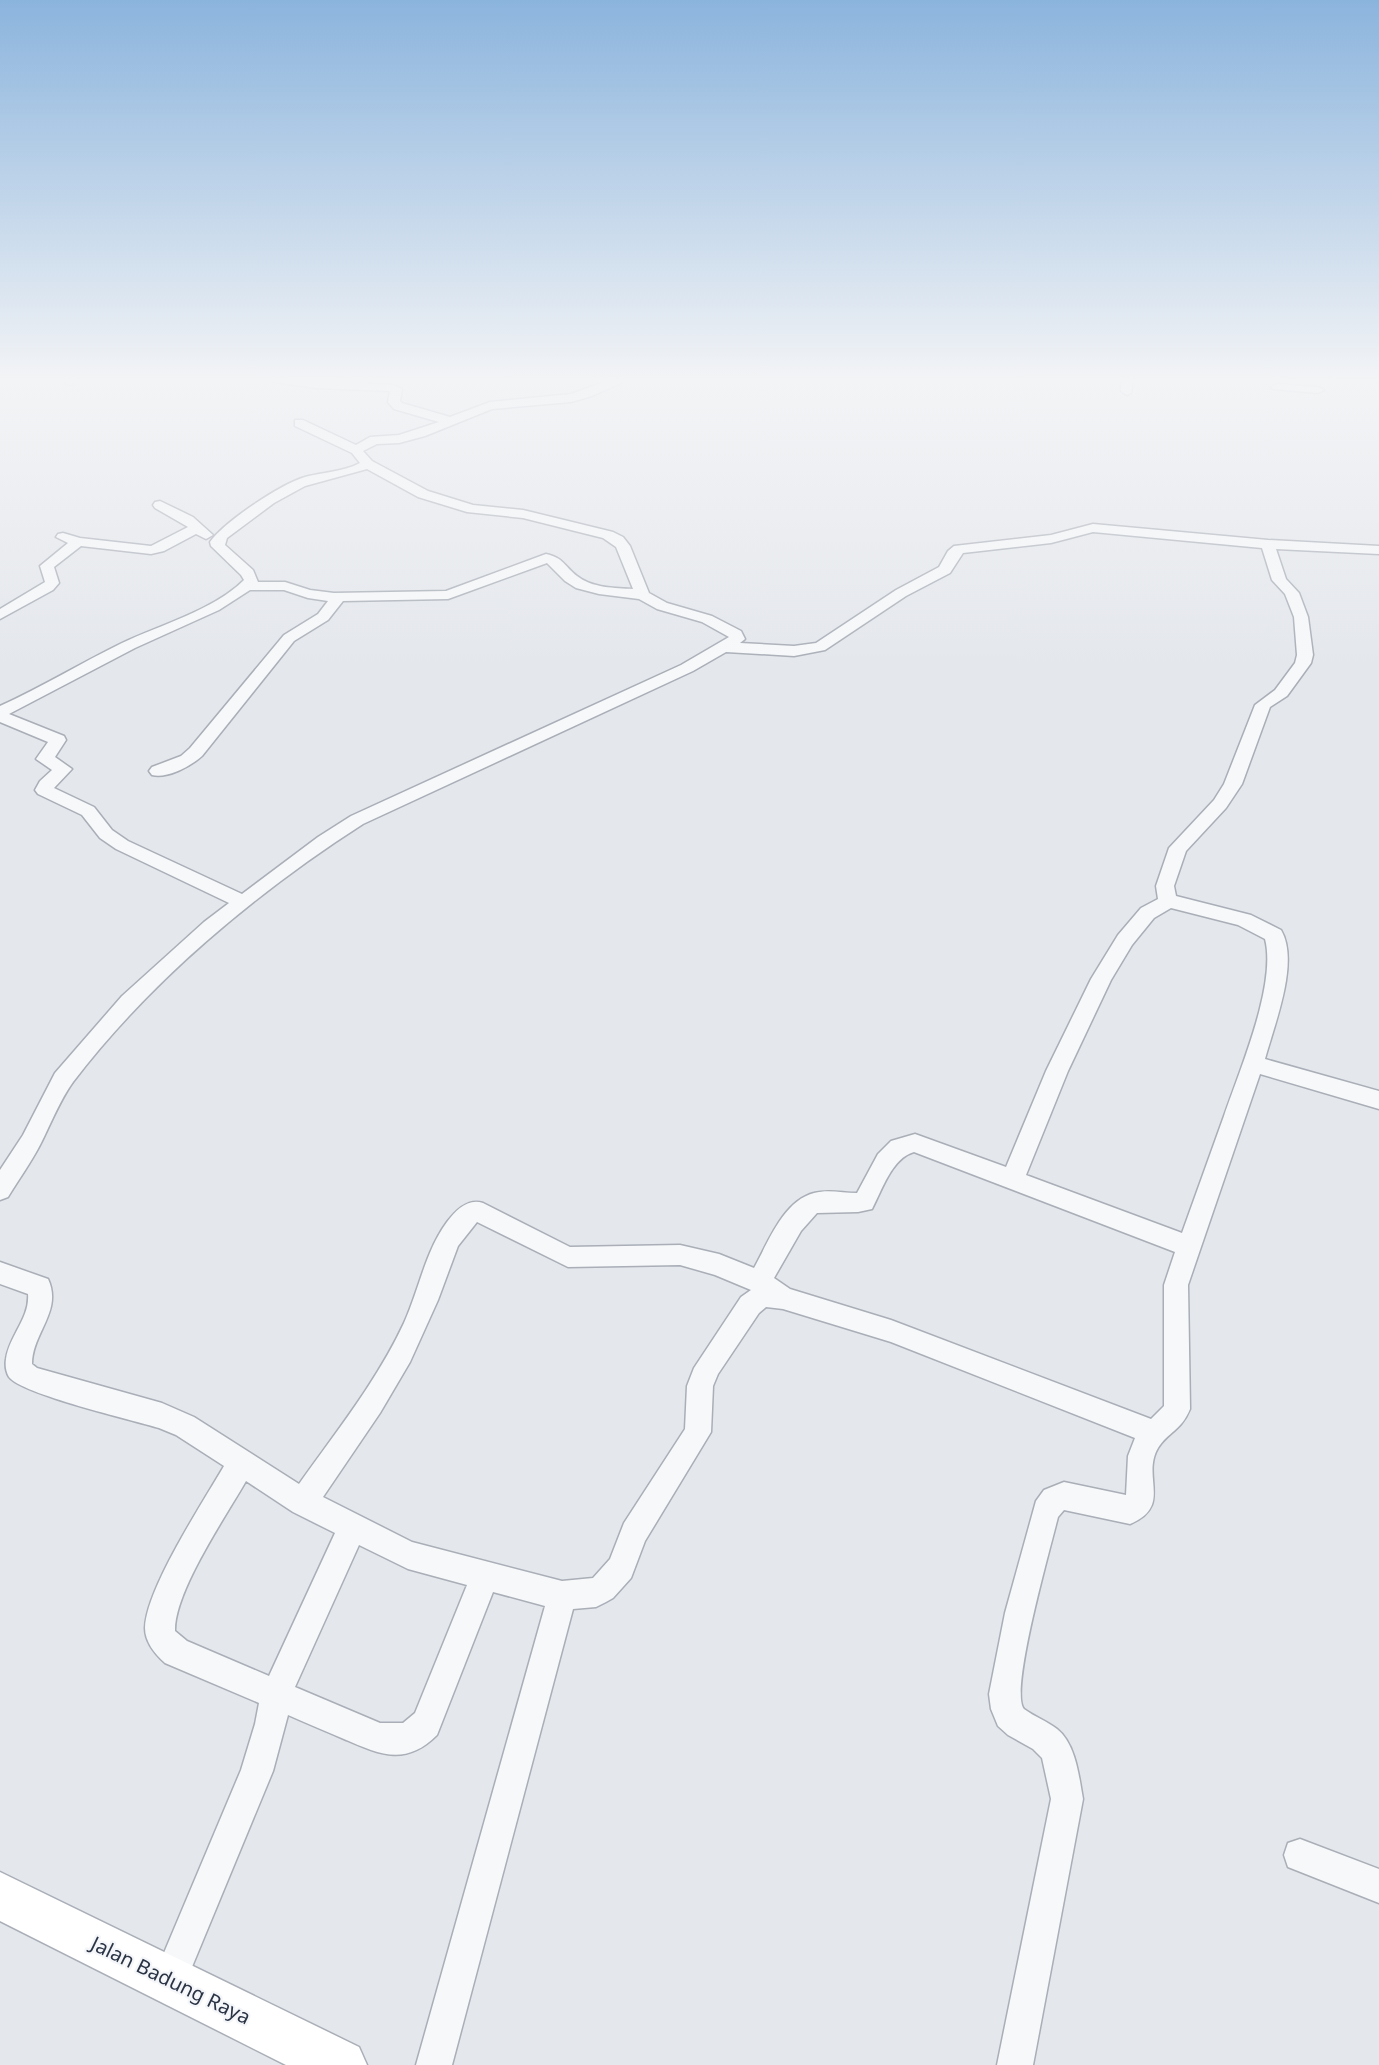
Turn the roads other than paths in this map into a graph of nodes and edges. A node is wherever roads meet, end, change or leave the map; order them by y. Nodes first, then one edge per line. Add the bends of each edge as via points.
1 (339, 474) edge
2 (384, 474) edge
3 (160, 505) dead end
4 (196, 528) junction
5 (63, 537) dead end
6 (78, 542) junction
7 (217, 542) junction
8 (1268, 544) junction
9 (1379, 550) edge
10 (248, 586) junction
11 (643, 595) junction
12 (339, 597) junction
13 (0, 615) edge
14 (722, 647) junction
15 (0, 715) edge
16 (158, 771) dead end
17 (1169, 901) junction
18 (243, 902) junction
19 (1253, 1064) junction
20 (1379, 1100) edge
21 (1012, 1180) junction
22 (0, 1190) edge
23 (1188, 1246) junction
24 (0, 1273) edge
25 (759, 1282) junction
26 (783, 1298) junction
27 (1154, 1434) junction
28 (241, 1463) junction
29 (303, 1502) junction
30 (352, 1529) junction
31 (485, 1576) junction
32 (562, 1596) junction
33 (276, 1694) junction
34 (1300, 1856) dead end
35 (1379, 1886) edge
36 (0, 1896) edge
37 (170, 1979) junction
38 (341, 2065) edge
39 (434, 2065) edge
40 (1015, 2065) edge

1 - 7 street via 313,478 286,490
2 - 11 street via 458,506 523,514 608,535 623,546
3 - 4 street
4 - 6 street via 151,550
4 - 7 street
5 - 6 street
6 - 13 street via 47,566 51,583 48,587
7 - 10 street via 248,573
8 - 9 street
8 - 14 street via 1093,528 1051,539 959,549 945,570 901,593 820,647 794,651
8 - 17 street via 1279,580 1292,593 1301,617 1303,663 1281,693 1263,705 1233,784 1220,804 1178,848 1165,886
10 - 12 street via 285,586
10 - 15 street
11 - 12 street via 584,585 572,580 557,561 546,558 448,595
11 - 14 street via 662,606 708,619 736,634 737,639
12 - 16 street via 323,616 289,638 196,752 187,760
14 - 18 street via 687,668 357,820
15 - 18 street via 58,740 45,759 63,769 44,790 88,811 106,834 122,845
17 - 19 street via 1244,920 1274,934 1278,950 1275,987
17 - 21 street via 1161,902 1145,916 1120,947 1088,1000
18 - 22 street via 129,1001 93,1043 63,1079
19 - 20 street
19 - 23 street
21 - 23 street
21 - 25 street via 915,1143 899,1147 886,1161 864,1202 814,1202 805,1208
23 - 27 street via 1176,1285 1177,1409 1171,1421
24 - 28 street via 30,1282 39,1287 41,1294 18,1361 19,1370 30,1378 162,1416 185,1426
25 - 26 street
25 - 29 street via 719,1265 680,1255 568,1257 475,1210 450,1236 426,1301 389,1379
26 - 27 street via 954,1354
26 - 32 street via 762,1296 750,1305 707,1368 700,1386 698,1432 634,1533 621,1568 596,1592
27 - 40 street via 1144,1447 1140,1502 1130,1510 1064,1496 1054,1500 1046,1511 1006,1680 1006,1710 1014,1722 1050,1742 1066,1798
28 - 29 street
28 - 33 street via 168,1595 159,1626 163,1642 176,1652
29 - 30 street
30 - 31 street via 408,1555
30 - 33 street
31 - 32 street
31 - 33 street via 426,1724 415,1736 396,1741 380,1739
32 - 39 street
33 - 37 street via 257,1771
34 - 35 street
36 - 37 main road, Jalan Badung Raya
37 - 38 main road, Jalan Badung Raya

